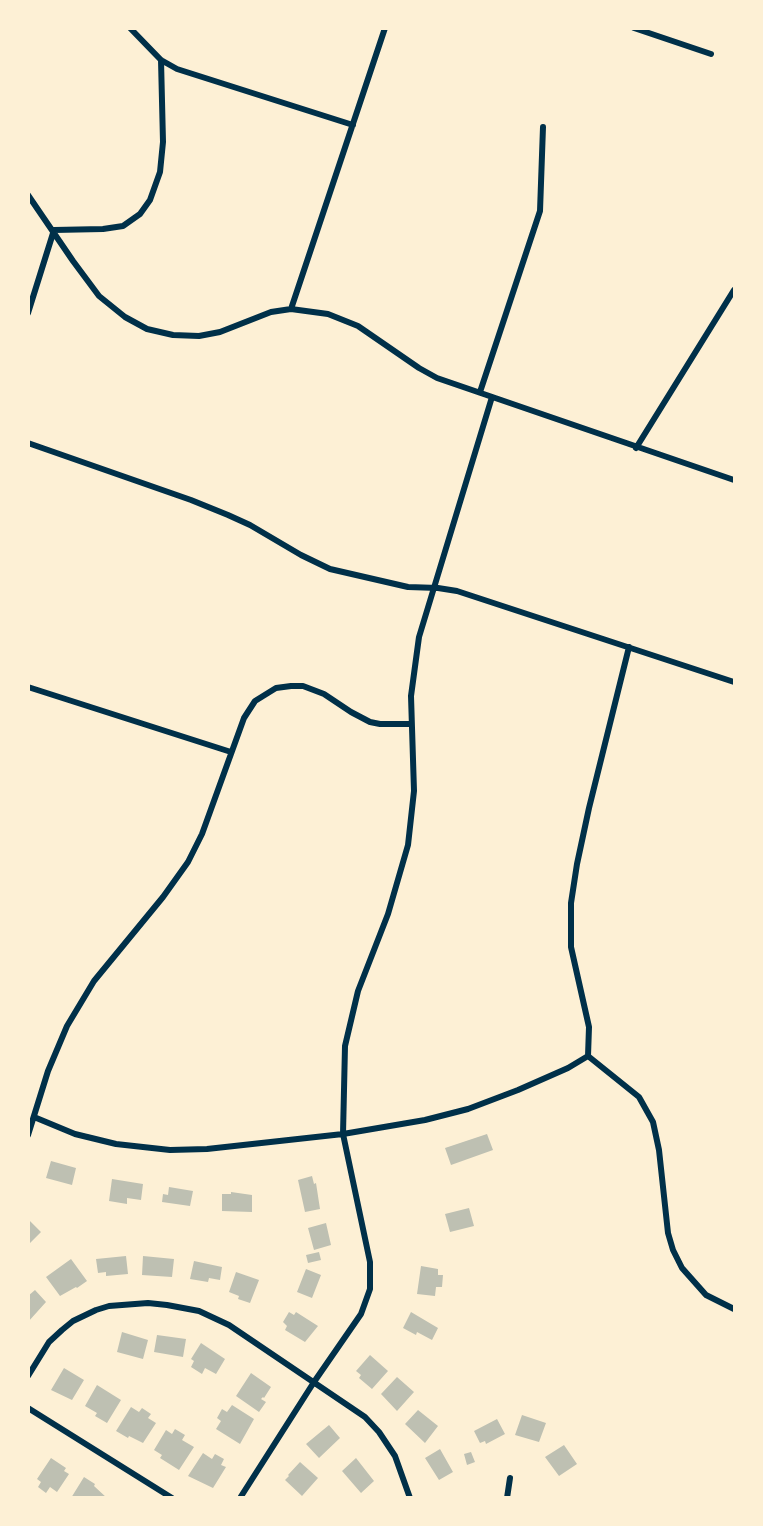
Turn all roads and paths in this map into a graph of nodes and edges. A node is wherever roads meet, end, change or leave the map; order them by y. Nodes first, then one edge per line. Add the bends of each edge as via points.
1 (130, 28) edge
2 (385, 28) edge
3 (634, 28) edge
4 (711, 54) dead end
5 (161, 60) junction
6 (353, 124) junction
7 (543, 127) dead end
8 (28, 195) edge
9 (54, 230) junction
10 (735, 290) edge
11 (291, 309) junction
12 (28, 313) edge
13 (480, 392) junction
14 (492, 397) junction
15 (28, 443) edge
16 (636, 448) junction
17 (735, 480) edge
18 (433, 588) junction
19 (629, 647) junction
20 (735, 682) edge
21 (28, 687) edge
22 (411, 724) junction
23 (231, 752) junction
24 (588, 1056) junction
25 (34, 1117) junction
26 (343, 1134) junction
27 (28, 1135) edge
28 (735, 1309) edge
29 (28, 1376) edge
30 (314, 1382) junction
31 (28, 1408) edge
32 (510, 1478) dead end
33 (172, 1497) edge
34 (240, 1497) edge
35 (410, 1497) edge
36 (507, 1497) edge

1 - 5 street
2 - 6 street
3 - 4 street
5 - 6 street via 177,69
5 - 9 street via 161,161 157,183 146,207 123,226
6 - 11 street
7 - 13 street via 540,211
8 - 9 street
9 - 11 street via 99,296 125,317 156,332 210,335 268,313
9 - 12 street
10 - 16 street
11 - 13 street via 347,320 425,373
13 - 14 street
14 - 16 street
14 - 18 street
15 - 18 street via 228,515 330,569 408,587
16 - 17 street
18 - 19 street via 457,591
18 - 22 street via 416,650
19 - 20 street
19 - 24 street via 589,808 571,903 571,947 589,1027
21 - 23 street
22 - 23 street via 370,722 310,688 284,686 267,692 252,705
22 - 26 street via 414,791 409,839 391,907 349,1022 344,1053
23 - 25 street via 202,834 185,867 94,981 70,1020
24 - 26 street via 468,1109
24 - 28 street via 639,1097 650,1115 659,1150 668,1233 677,1259 701,1290
25 - 26 street via 98,1140 170,1150
25 - 27 street
26 - 30 street via 370,1262 370,1283 361,1314
29 - 30 street via 49,1342 73,1321 102,1308 148,1303 192,1309 216,1318
30 - 34 street
30 - 35 street via 358,1412 379,1432 397,1460
31 - 33 street
32 - 36 street

